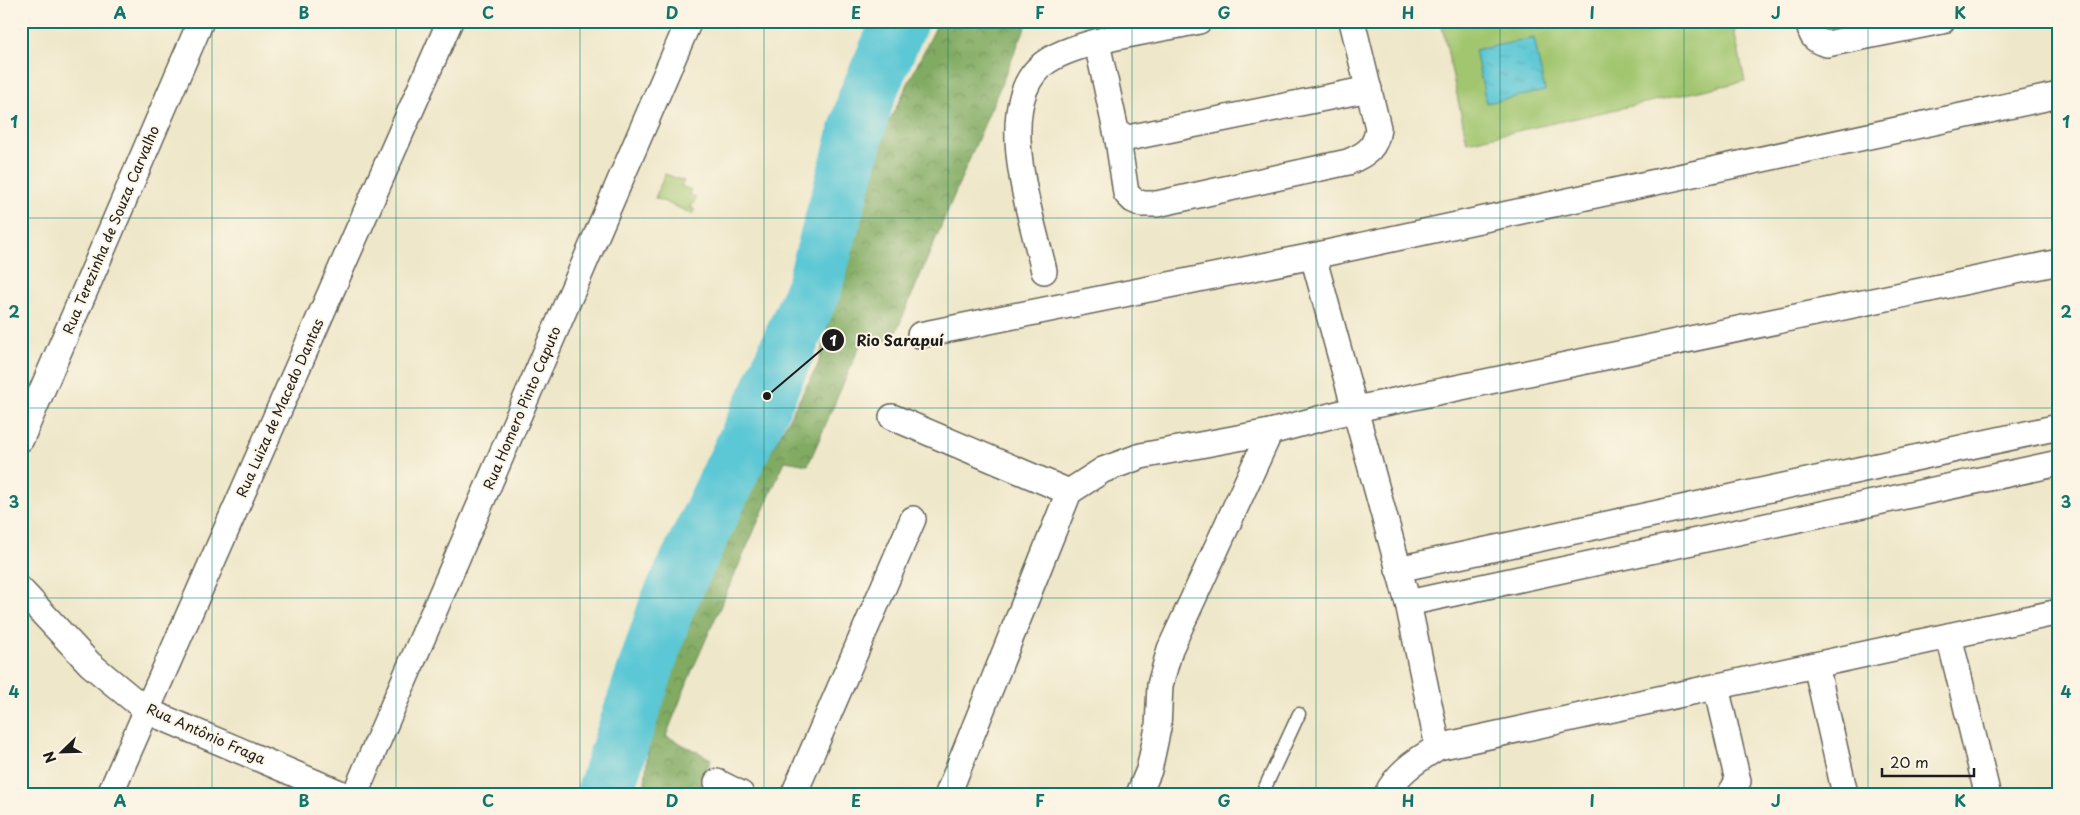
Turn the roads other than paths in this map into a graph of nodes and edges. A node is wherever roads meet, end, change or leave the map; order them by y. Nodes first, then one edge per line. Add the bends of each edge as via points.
1 (201, 21) edge
2 (450, 21) edge
3 (690, 21) edge
4 (1199, 21) edge
5 (1352, 21) edge
6 (1808, 21) edge
7 (1942, 21) edge
8 (1136, 28) edge
9 (1097, 43) junction
10 (1369, 89) junction
11 (2059, 95) edge
12 (1118, 140) junction
13 (1312, 256) junction
14 (2059, 262) edge
15 (1044, 271) dead end
16 (920, 335) dead end
17 (1356, 409) junction
18 (892, 417) dead end
19 (2059, 428) edge
20 (1270, 432) junction
21 (21, 439) edge
22 (2059, 463) edge
23 (1069, 492) junction
24 (913, 519) dead end
25 (1398, 569) junction
26 (21, 590) edge
27 (1408, 603) junction
28 (2059, 612) edge
29 (1949, 636) junction
30 (1816, 665) junction
31 (1716, 687) junction
32 (147, 711) junction
33 (1299, 714) dead end
34 (1438, 747) junction
35 (717, 782) dead end
36 (1987, 792) dead end
37 (110, 794) edge
38 (342, 794) edge
39 (355, 794) edge
40 (741, 794) edge
41 (794, 794) edge
42 (948, 794) edge
43 (1139, 794) edge
44 (1262, 794) edge
45 (1387, 794) edge
46 (1730, 794) edge
47 (1845, 794) edge

1 - 21 street, Rua Terezinha de Souza Carvalho
2 - 32 street, Rua Luiza de Macedo Dantas
3 - 39 street, Rua Homero Pinto Caputo
4 - 8 street
5 - 10 street
6 - 7 street via 1810,34 1818,42 1828,44
8 - 9 street
9 - 12 street
9 - 15 street via 1058,55 1037,68 1023,91 1018,114 1017,149
10 - 12 street
10 - 12 street via 1378,128 1376,142 1367,154 1348,162 1158,204 1142,204 1126,193
11 - 13 street
13 - 16 street
13 - 17 street
14 - 17 street
17 - 20 street
17 - 25 street
18 - 23 street
19 - 25 street
20 - 23 street via 1141,456 1103,470
20 - 43 street via 1170,649 1160,685 1158,728 1151,761
22 - 27 street
23 - 42 street
24 - 41 street
25 - 27 street
26 - 32 street, Rua Antônio Fraga via 90,664
27 - 34 street
28 - 29 street
29 - 30 street
29 - 36 street
30 - 31 street
30 - 47 street
31 - 34 street
31 - 46 street via 1738,781
32 - 37 street, Rua Luiza de Macedo Dantas
32 - 38 street, Rua Antônio Fraga
33 - 44 lane
34 - 45 street via 1409,766
35 - 40 street

